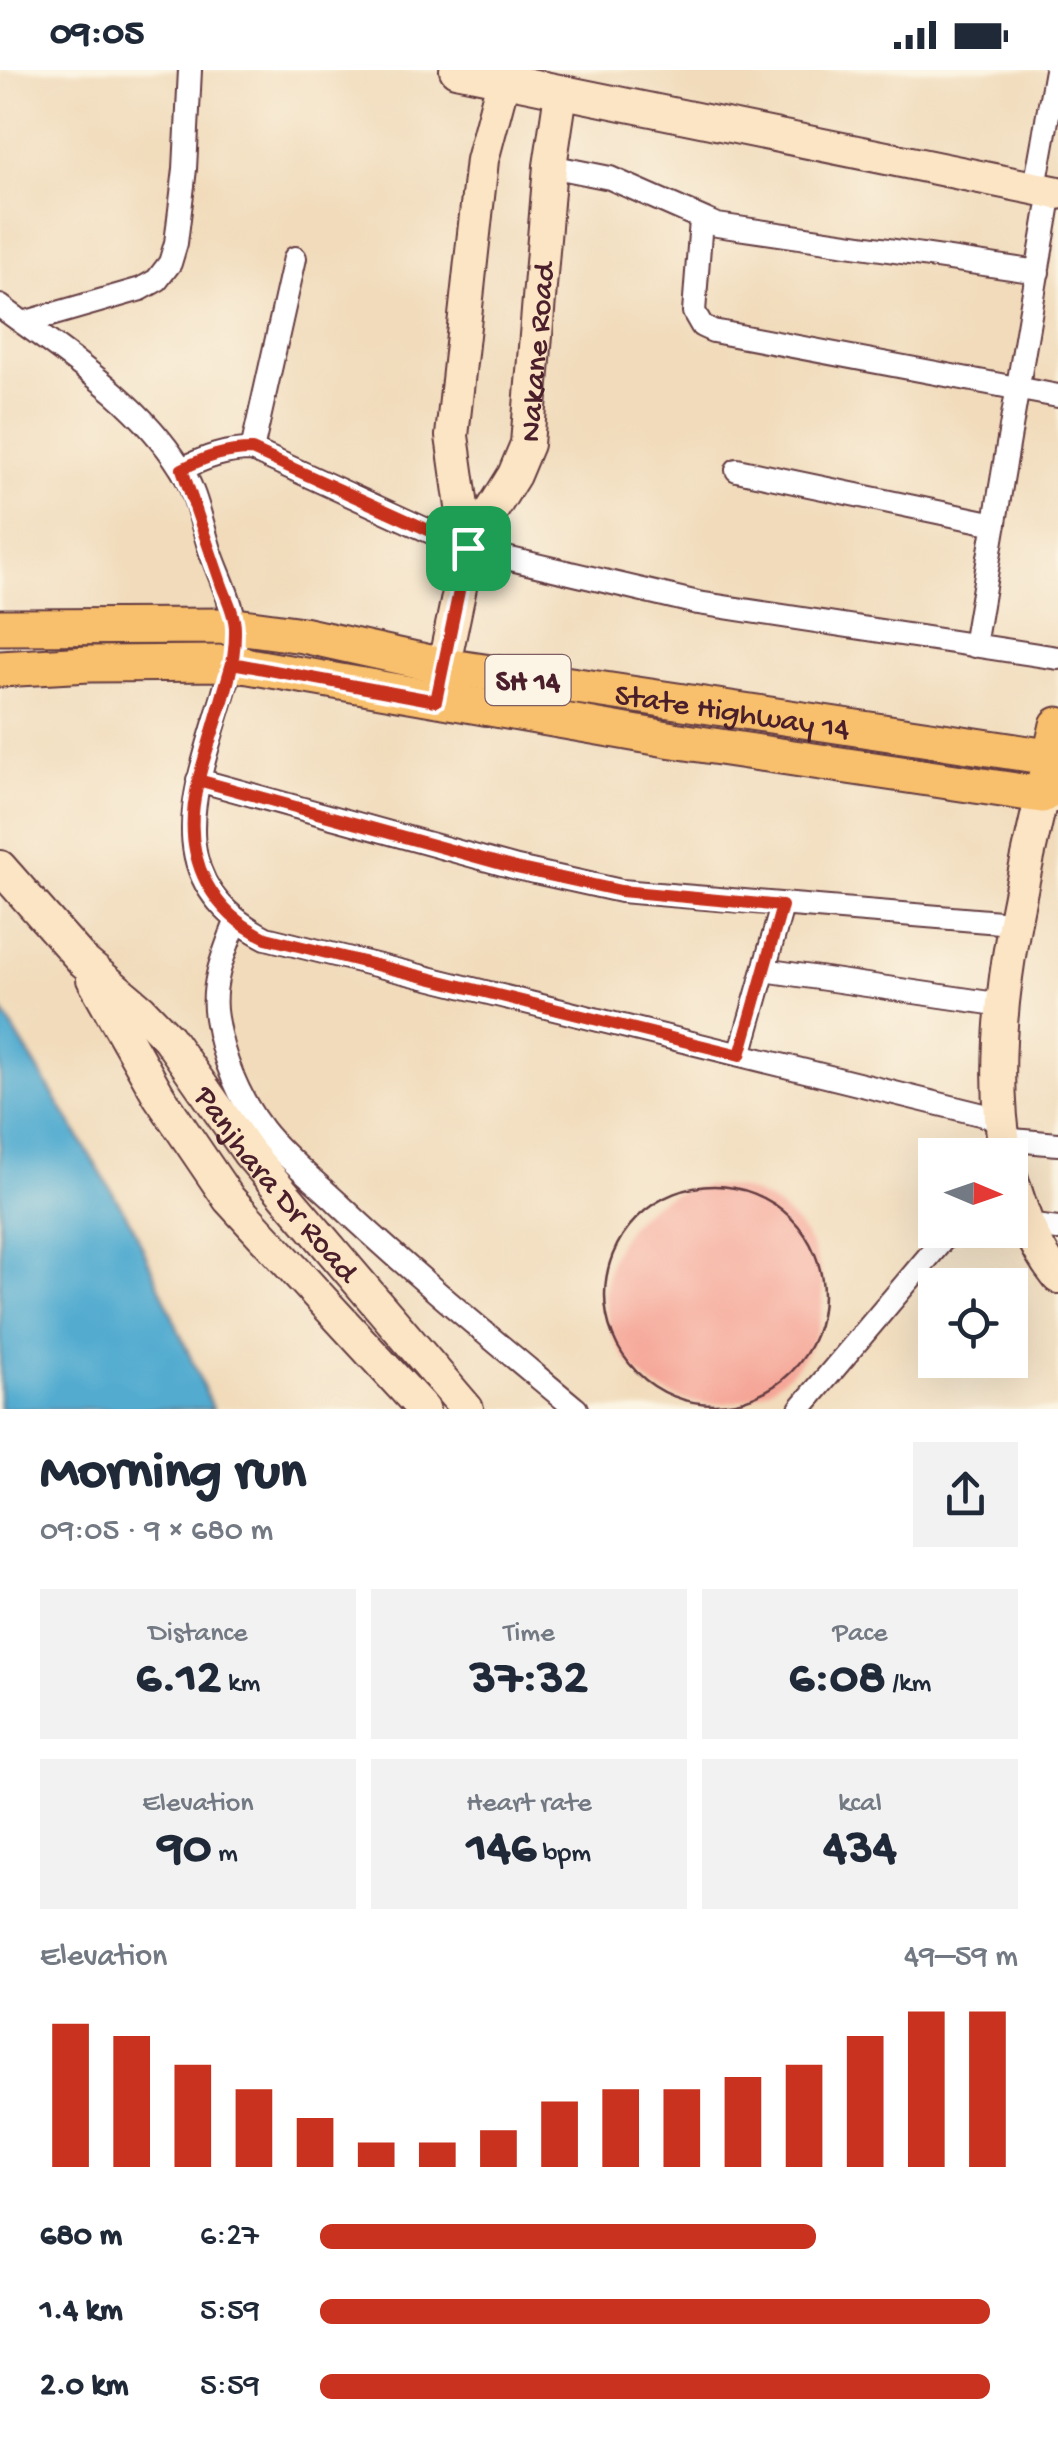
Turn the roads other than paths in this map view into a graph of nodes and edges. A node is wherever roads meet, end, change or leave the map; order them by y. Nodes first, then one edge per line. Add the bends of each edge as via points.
1 (190, 70) edge
2 (456, 70) edge
3 (1056, 70) edge
4 (532, 82) edge
5 (550, 166) junction
6 (1048, 190) edge
7 (701, 220) junction
8 (295, 258) dead end
9 (1038, 272) junction
10 (0, 306) edge
11 (23, 323) junction
12 (1018, 387) junction
13 (1058, 396) edge
14 (252, 450) junction
15 (182, 469) junction
16 (737, 470) dead end
17 (995, 524) junction
18 (468, 548) junction
19 (236, 626) junction
20 (3, 627) edge
21 (974, 646) junction
22 (1058, 658) edge
23 (232, 663) junction
24 (444, 666) junction
25 (6, 669) edge
26 (436, 701) junction
27 (1055, 747) edge
28 (198, 780) junction
29 (1042, 795) edge
30 (0, 866) edge
31 (782, 906) junction
32 (236, 922) junction
33 (1012, 924) junction
34 (83, 962) junction
35 (764, 970) junction
36 (1003, 1005) junction
37 (740, 1055) junction
38 (1003, 1138) edge
39 (1028, 1141) edge
40 (1058, 1144) edge
41 (276, 1163) junction
42 (229, 1199) junction
43 (1028, 1203) edge
44 (1042, 1227) edge
45 (936, 1248) edge
46 (1058, 1277) edge
47 (423, 1409) edge
48 (467, 1409) edge
49 (576, 1409) edge
50 (800, 1409) edge

1 - 11 street via 185,169 170,264 142,288
2 - 4 street
3 - 6 street
4 - 5 street, Nakane Road
4 - 6 street
4 - 18 street via 482,160 452,436
5 - 7 street via 610,178
5 - 18 street, Nakane Road via 527,444
6 - 9 street
7 - 9 street
7 - 12 street via 694,312 713,332
8 - 14 street
9 - 12 street
10 - 11 street
11 - 15 street via 103,382
12 - 13 street
12 - 17 street
14 - 15 street via 208,456
14 - 18 street
15 - 19 street
16 - 17 street
17 - 21 street
18 - 21 street via 698,603
18 - 24 street, Nakane Road
19 - 20 main road, State Highway 14 / SH 14
19 - 23 street
19 - 24 main road, State Highway 14 / SH 14
21 - 22 street
23 - 25 main road, State Highway 14 / SH 14
23 - 26 main road, State Highway 14 / SH 14
23 - 28 street
24 - 26 street, Nakane Road
24 - 27 main road, State Highway 14 / SH 14
26 - 29 main road, State Highway 14 / SH 14
27 - 29 main road
28 - 31 street via 621,891
28 - 32 street via 195,860 214,898
29 - 33 street
30 - 34 street, Panjhara Dr Road
31 - 33 street
31 - 35 street
32 - 37 street via 266,938
32 - 41 street via 214,992 222,1048
33 - 36 street
34 - 41 street, Panjhara Dr Road via 168,1038 208,1098
34 - 42 street, Panjhara Dr Road via 159,1096
35 - 36 street
35 - 37 street
36 - 38 street
37 - 38 street
39 - 40 street
41 - 42 street
41 - 48 street, Panjhara Dr Road
41 - 49 street
42 - 47 street, Panjhara Dr Road
43 - 44 street
44 - 46 street via 1040,1255
45 - 50 street

